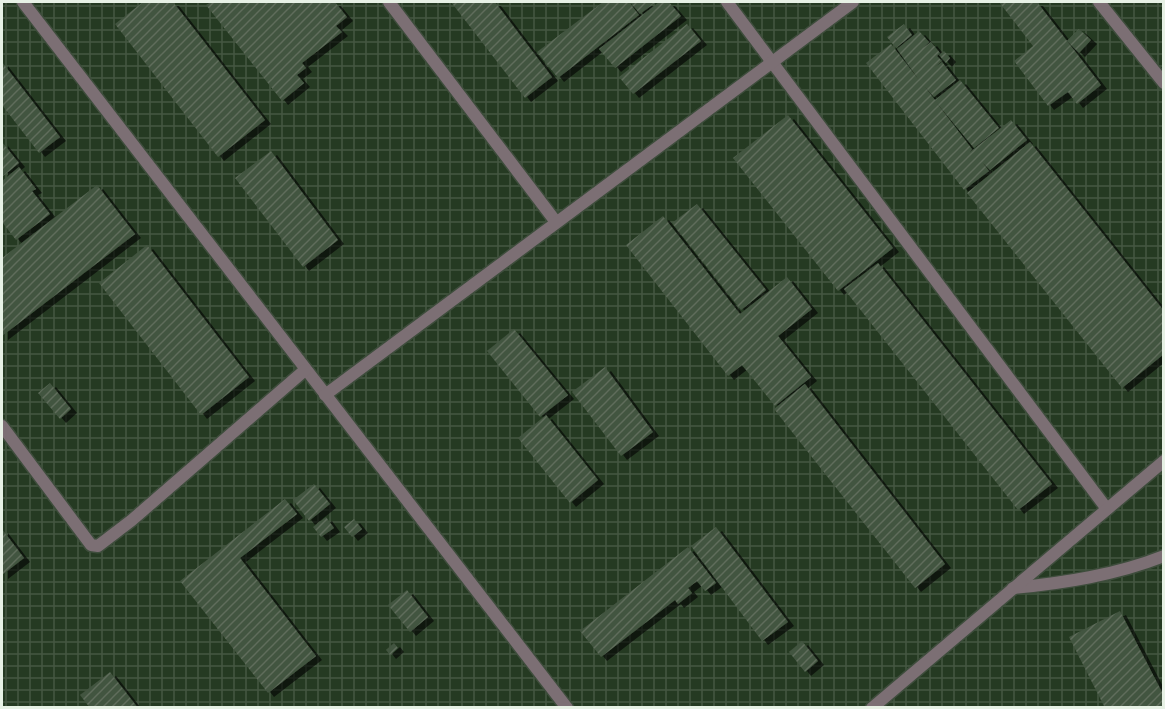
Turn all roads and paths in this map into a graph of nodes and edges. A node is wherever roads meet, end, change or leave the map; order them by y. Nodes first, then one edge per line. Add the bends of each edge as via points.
1 (23, 2) edge
2 (389, 2) edge
3 (727, 2) edge
4 (853, 2) edge
5 (1099, 2) edge
6 (772, 62) junction
7 (1164, 83) edge
8 (556, 222) junction
9 (305, 370) junction
10 (325, 394) junction
11 (2, 426) edge
12 (1164, 461) edge
13 (1107, 508) junction
14 (1164, 556) edge
15 (1013, 588) junction
16 (567, 708) edge
17 (872, 708) edge

1 - 9 street
2 - 8 street
3 - 6 street
4 - 6 street
5 - 7 street
6 - 8 street
6 - 13 street
8 - 10 street
9 - 10 street
9 - 11 street via 98,546 92,545
10 - 16 street
12 - 13 street
13 - 15 street
14 - 15 street via 1086,579
15 - 17 street

